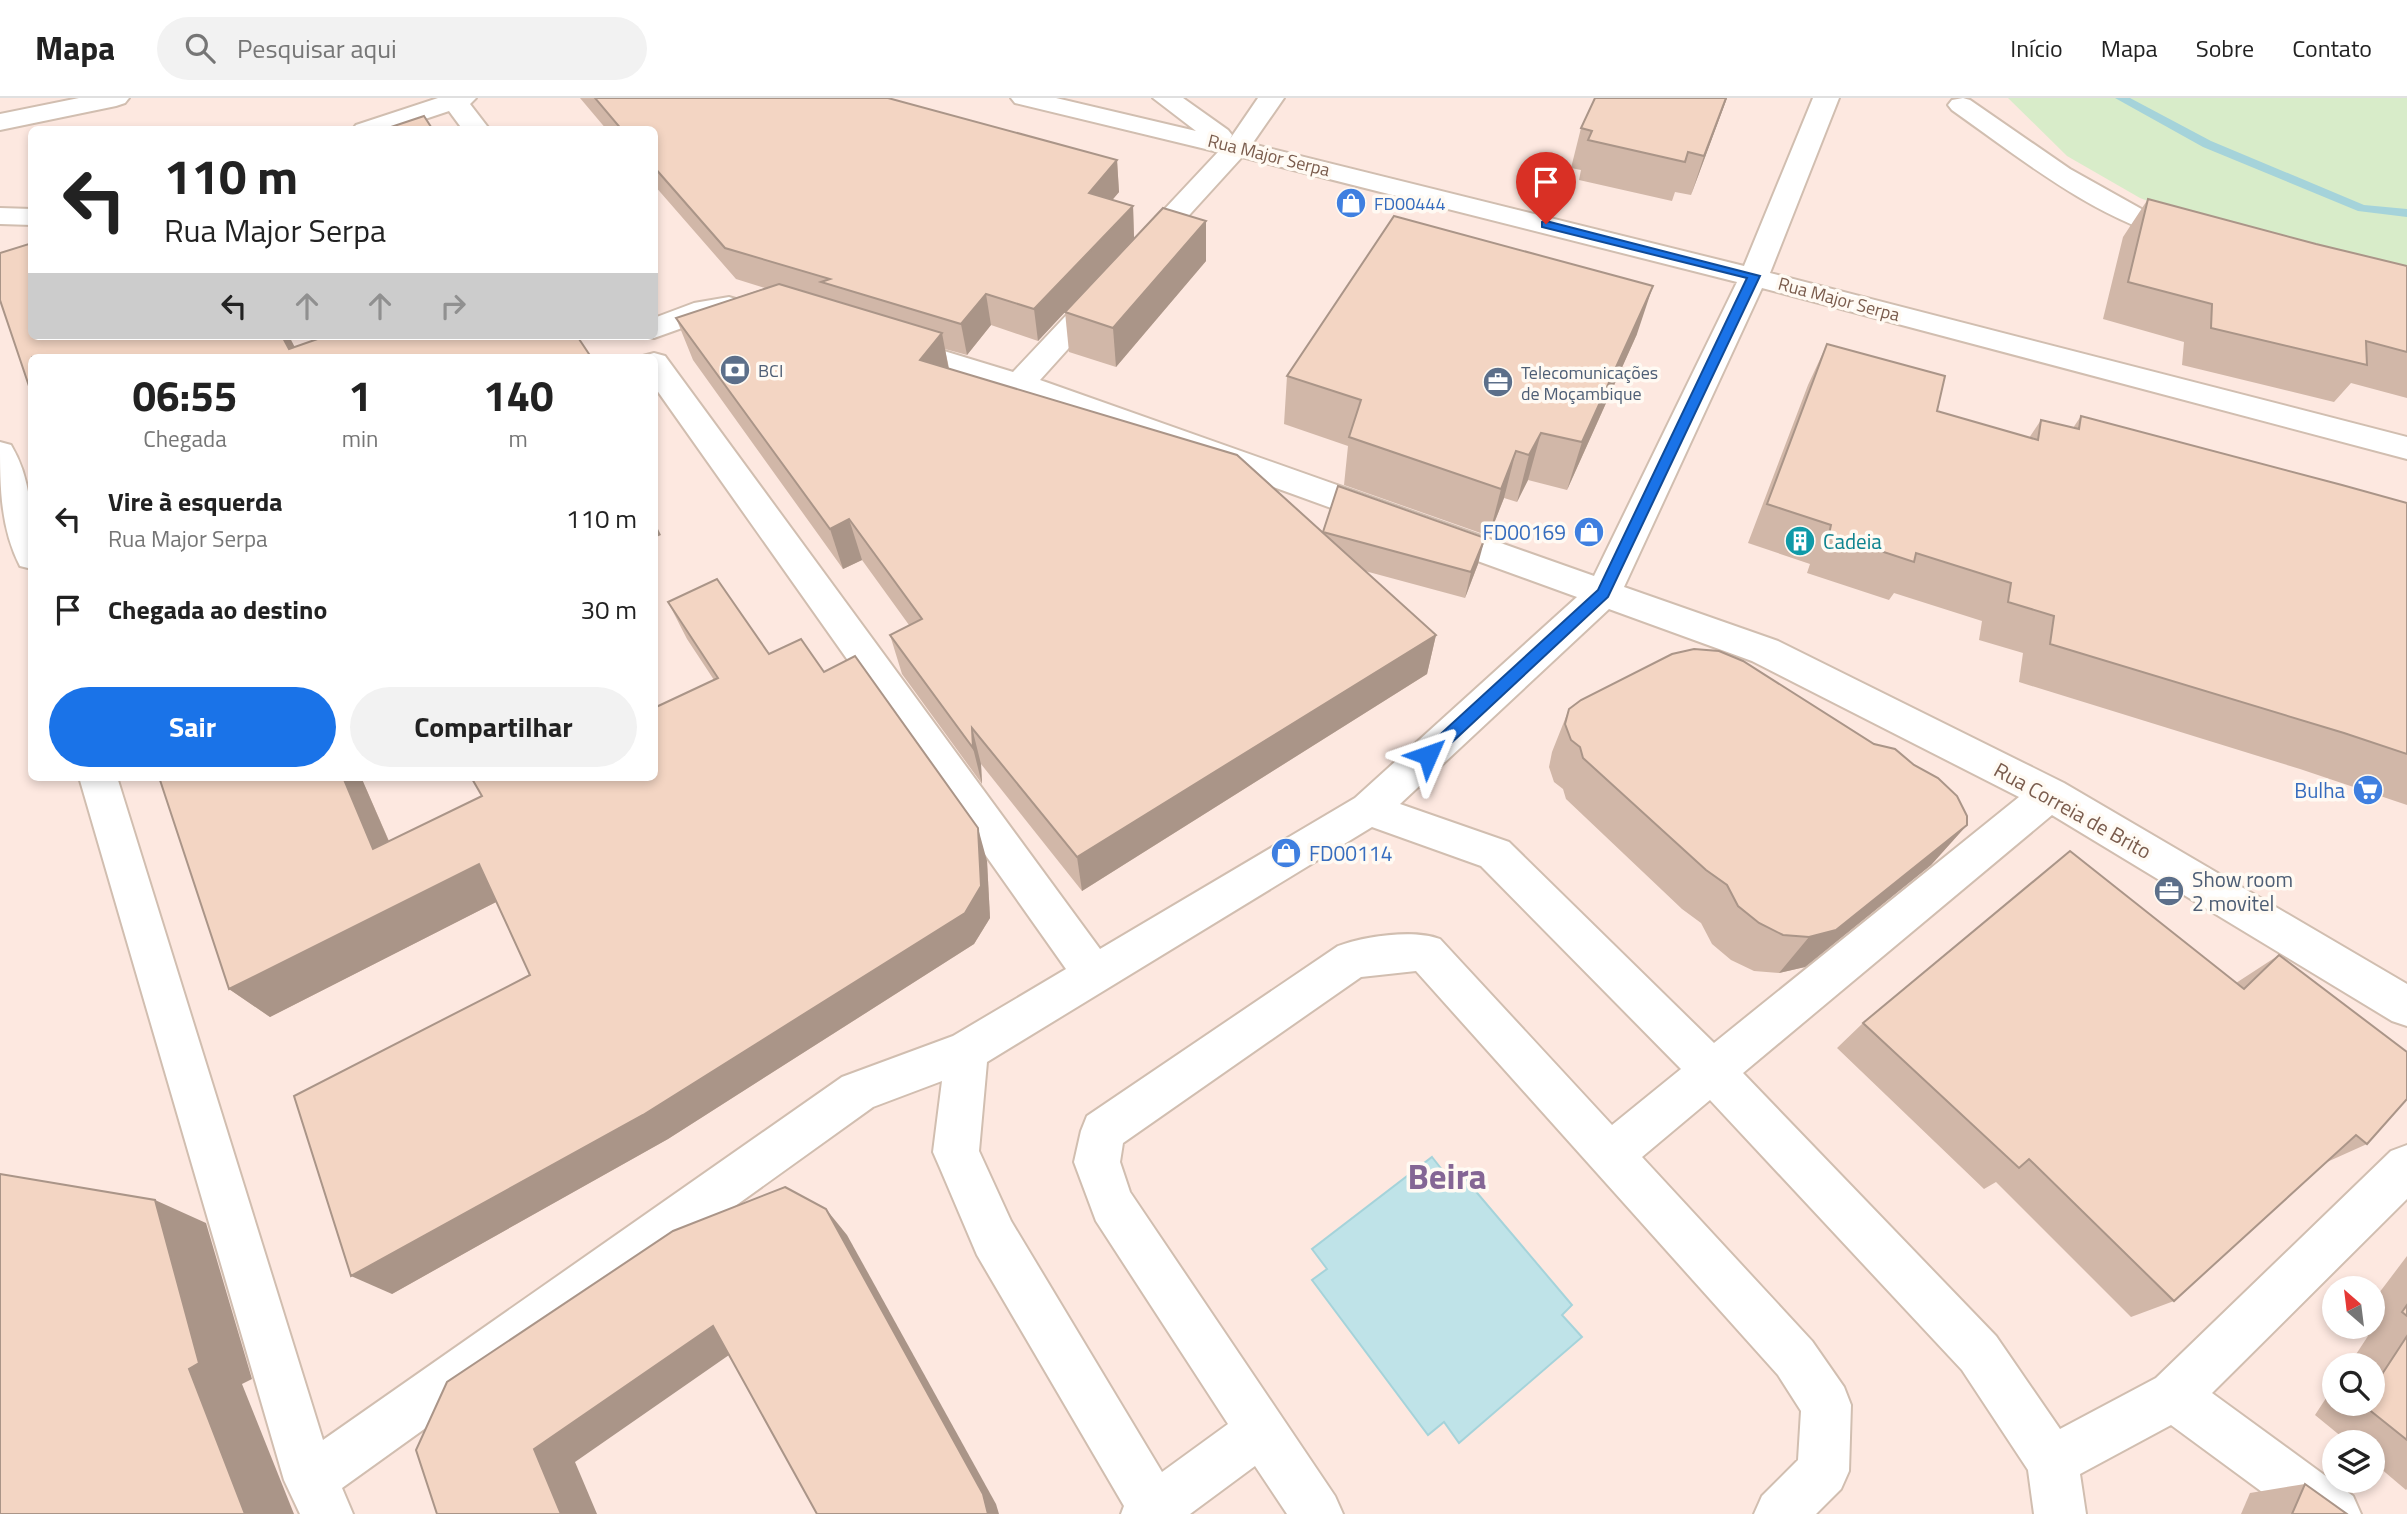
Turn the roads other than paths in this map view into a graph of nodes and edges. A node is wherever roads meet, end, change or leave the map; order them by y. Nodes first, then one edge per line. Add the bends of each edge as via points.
1 (116, 98) edge
2 (397, 98) edge
3 (1024, 98) edge
4 (1166, 98) edge
5 (1271, 98) edge
6 (1826, 98) edge
7 (459, 99) edge
8 (1961, 105) dead end
9 (57, 112) junction
10 (0, 122) edge
11 (30, 126) edge
12 (370, 126) edge
13 (375, 126) edge
14 (475, 126) edge
15 (28, 127) edge
16 (0, 142) edge
17 (1237, 147) junction
18 (0, 216) edge
19 (28, 218) edge
20 (2210, 243) edge
21 (1754, 276) junction
22 (761, 307) edge
23 (658, 327) edge
24 (876, 340) edge
25 (658, 369) edge
26 (1019, 384) junction
27 (2407, 448) edge
28 (0, 453) edge
29 (28, 544) edge
30 (1603, 594) junction
31 (99, 781) edge
32 (2050, 794) junction
33 (1369, 809) junction
34 (1094, 975) junction
35 (2407, 1007) edge
36 (967, 1051) junction
37 (1712, 1071) junction
38 (1610, 1155) junction
39 (2407, 1167) edge
40 (2174, 1396) junction
41 (1262, 1430) junction
42 (2052, 1461) junction
43 (318, 1497) edge
44 (1153, 1512) edge
45 (1317, 1514) edge
46 (1780, 1514) edge
47 (2060, 1514) edge
48 (2335, 1514) edge

1 - 9 street
2 - 12 street
3 - 17 street, Rua Major Serpa
4 - 17 street
5 - 17 street
6 - 21 street
7 - 13 street
7 - 14 street
8 - 20 street via 2061,175 2136,217
9 - 10 street
9 - 11 street
15 - 16 street
17 - 21 street, Rua Major Serpa
17 - 26 street
18 - 19 street
21 - 27 street, Rua Major Serpa
21 - 30 street
22 - 23 street via 704,310
24 - 26 street, Rua Correia de Brito
25 - 34 street
26 - 30 street, Rua Correia de Brito
28 - 29 street
30 - 32 street, Rua Correia de Brito via 1765,651
30 - 33 street
31 - 43 street
32 - 35 street, Rua Correia de Brito
32 - 37 street
33 - 34 street
33 - 37 street via 1495,854
34 - 36 street
36 - 43 street via 858,1092
36 - 44 street via 956,1152 994,1238
37 - 38 street
37 - 42 street via 1979,1353
38 - 41 street via 1425,952 1353,959 1103,1131 1097,1162 1112,1205
38 - 46 street via 1795,1358 1826,1405 1824,1471
39 - 40 street
40 - 42 street
40 - 48 street
41 - 44 street
41 - 45 street
42 - 47 street

